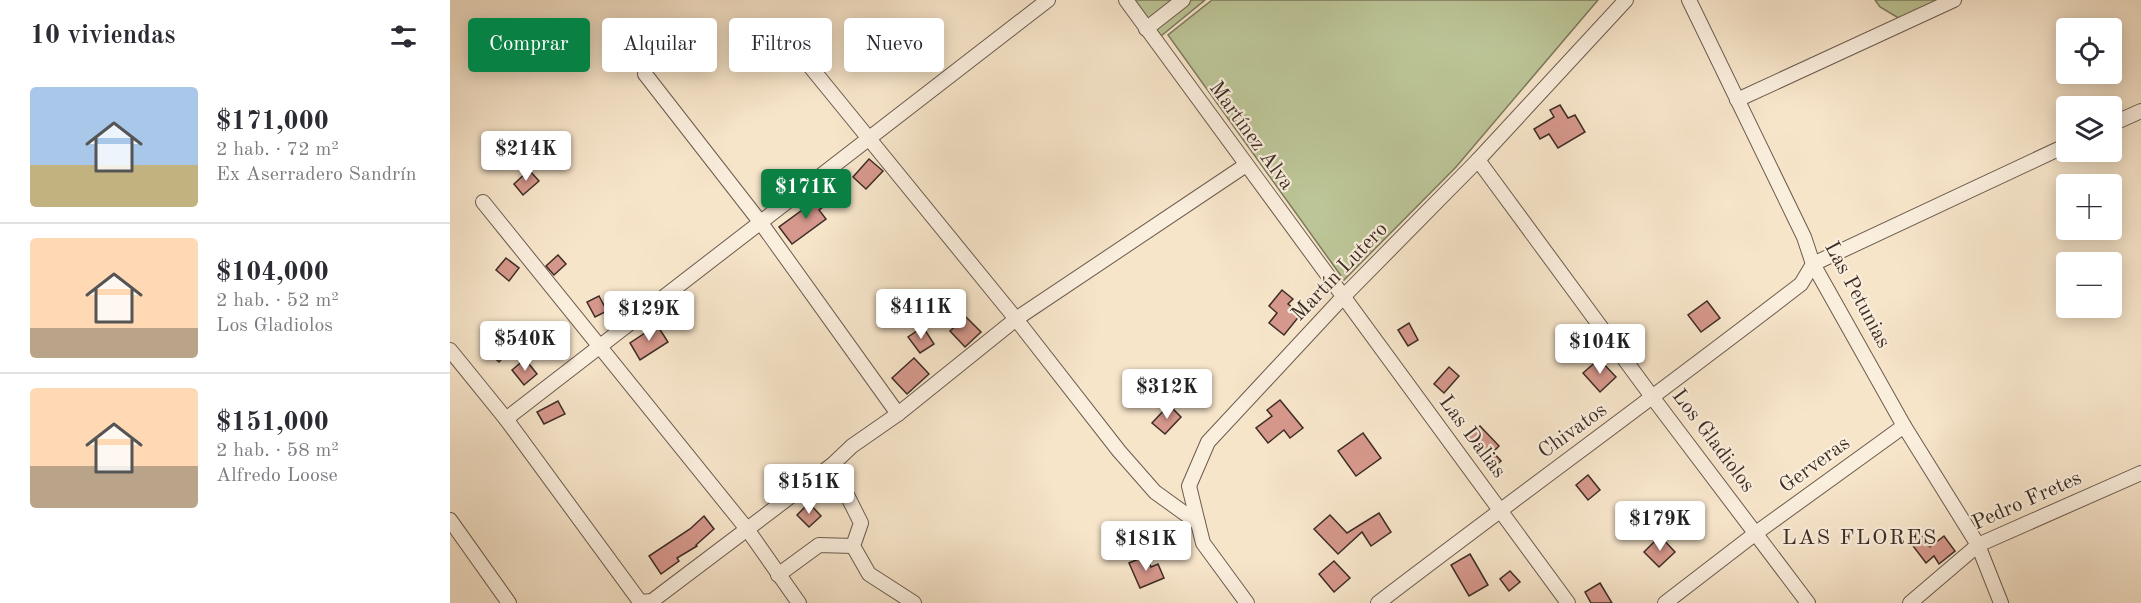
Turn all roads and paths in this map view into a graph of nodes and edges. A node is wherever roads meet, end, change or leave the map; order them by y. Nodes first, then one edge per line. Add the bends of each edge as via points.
1 (1048, 0) edge
2 (1126, 0) edge
3 (1183, 0) edge
4 (1626, 0) edge
5 (1689, 0) edge
6 (1954, 0) edge
7 (1146, 28) junction
8 (815, 72) edge
9 (645, 74) dead end
10 (1737, 100) junction
11 (2141, 111) edge
12 (2122, 120) edge
13 (870, 139) junction
14 (2056, 150) edge
15 (1479, 160) junction
16 (1246, 165) junction
17 (483, 202) dead end
18 (761, 223) junction
19 (1812, 264) junction
20 (1343, 297) junction
21 (1017, 319) junction
22 (600, 346) junction
23 (450, 350) edge
24 (1653, 398) junction
25 (898, 414) junction
26 (506, 419) junction
27 (1904, 426) junction
28 (832, 465) junction
29 (2141, 473) edge
30 (1500, 510) junction
31 (450, 520) edge
32 (1198, 523) junction
33 (747, 529) junction
34 (1756, 533) junction
35 (1978, 545) junction
36 (853, 546) junction
37 (778, 575) junction
38 (509, 603) edge
39 (641, 603) edge
40 (799, 603) edge
41 (914, 603) edge
42 (1247, 603) edge
43 (1378, 603) edge
44 (1568, 603) edge
45 (1665, 603) edge
46 (1808, 603) edge
47 (1910, 603) edge
48 (2001, 603) edge

1 - 13 street
2 - 7 street, Martínez Alva
3 - 7 street
4 - 15 street, Martín Lutero
5 - 10 street, Las Petunias
6 - 10 street
7 - 16 street, Martínez Alva
8 - 13 street
9 - 18 street
10 - 19 street, Las Petunias via 1804,237
11 - 12 street
13 - 18 street
13 - 21 street
14 - 19 street
15 - 20 street, Martín Lutero
15 - 24 street, Los Gladiolos
16 - 20 street, Martínez Alva
16 - 21 street
17 - 22 street
18 - 22 street
18 - 25 street
19 - 24 street, Chivatos via 1801,284
19 - 27 street, Las Petunias
20 - 30 street, Las Dalias
20 - 32 street, Martín Lutero via 1208,442 1189,486
21 - 25 street
21 - 32 street via 1155,492
22 - 26 street
22 - 33 street
23 - 26 street
24 - 30 street, Chivatos
24 - 34 street, Los Gladiolos
25 - 28 street
26 - 39 street
27 - 34 street, Gerveras
27 - 35 street, Las Petunias
28 - 33 street
28 - 36 street via 861,523
29 - 35 street, Pedro Fretes
30 - 43 street, Chivatos
30 - 44 street, Las Dalias
31 - 38 street
32 - 42 street, Martín Lutero via 1203,543
33 - 37 street
33 - 39 street via 652,600
34 - 45 street, Gerveras
34 - 46 street, Los Gladiolos
35 - 47 street, Pedro Fretes
35 - 48 street, Las Petunias
36 - 37 street via 819,545
36 - 41 street via 869,574
37 - 40 street

